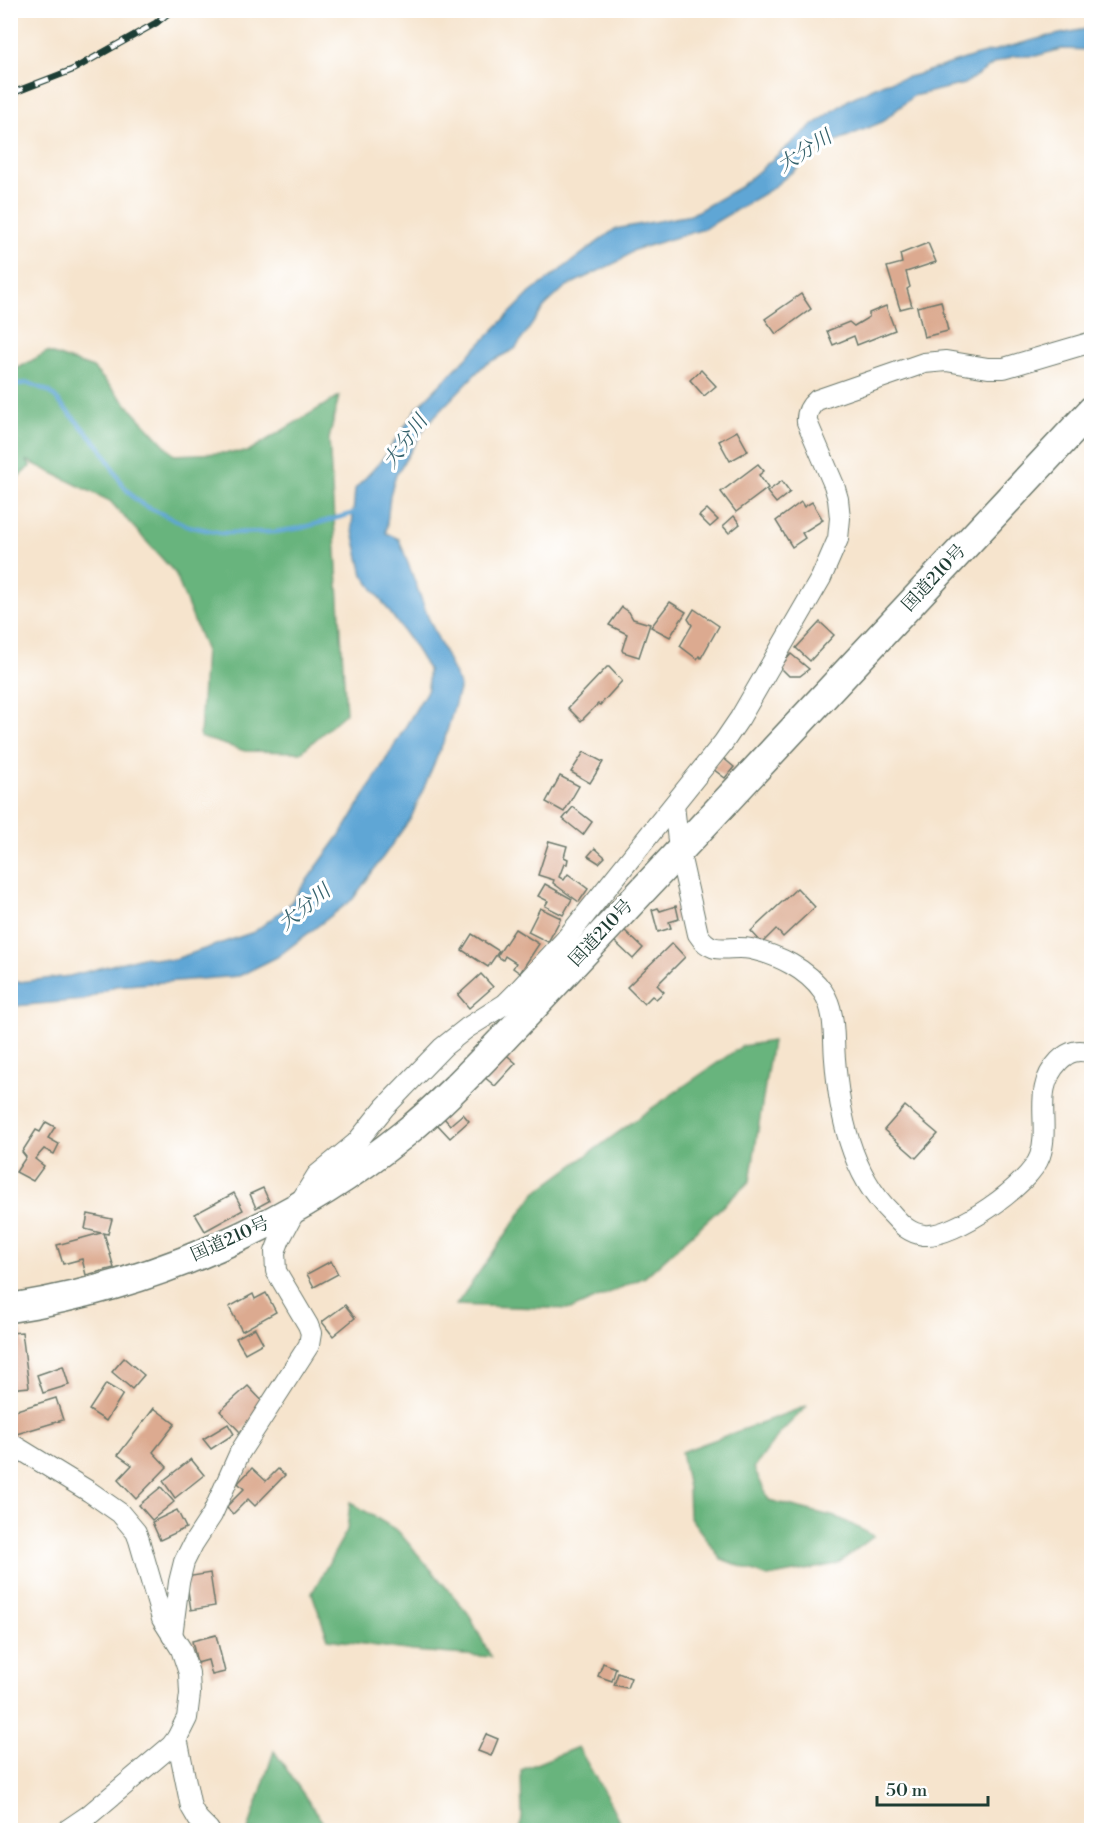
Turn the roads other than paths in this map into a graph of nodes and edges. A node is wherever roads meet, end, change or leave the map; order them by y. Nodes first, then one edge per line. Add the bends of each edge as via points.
1 (1092, 342) edge
2 (1092, 410) edge
3 (674, 805) junction
4 (679, 850) junction
5 (1092, 1053) edge
6 (297, 1207) junction
7 (10, 1308) edge
8 (10, 1443) edge
9 (172, 1636) junction
10 (177, 1738) junction
11 (67, 1830) edge
12 (209, 1830) edge

1 - 3 street via 1004,368 946,361 924,363 817,400 810,406 807,422 834,485 839,510 834,551 740,718
2 - 4 highway, 国道210号
3 - 4 street
3 - 6 street via 565,940 516,993 443,1047 356,1143 317,1175
4 - 5 street via 698,934 705,944 719,950 743,948 771,955 807,974 823,991 832,1013 837,1079 858,1166 879,1202 909,1232 941,1234 965,1224 1028,1176 1040,1157 1043,1098 1049,1076 1068,1052
4 - 6 highway, 国道210号 via 426,1115 358,1168
6 - 7 highway, 国道210号 via 235,1239 163,1268 86,1293
6 - 9 street via 280,1239 274,1262 308,1325 311,1339 240,1452 212,1515 184,1562
8 - 9 street via 126,1519 139,1540 158,1608
9 - 10 street via 181,1649 190,1682 186,1718
10 - 11 street via 162,1755
10 - 12 street via 191,1807

